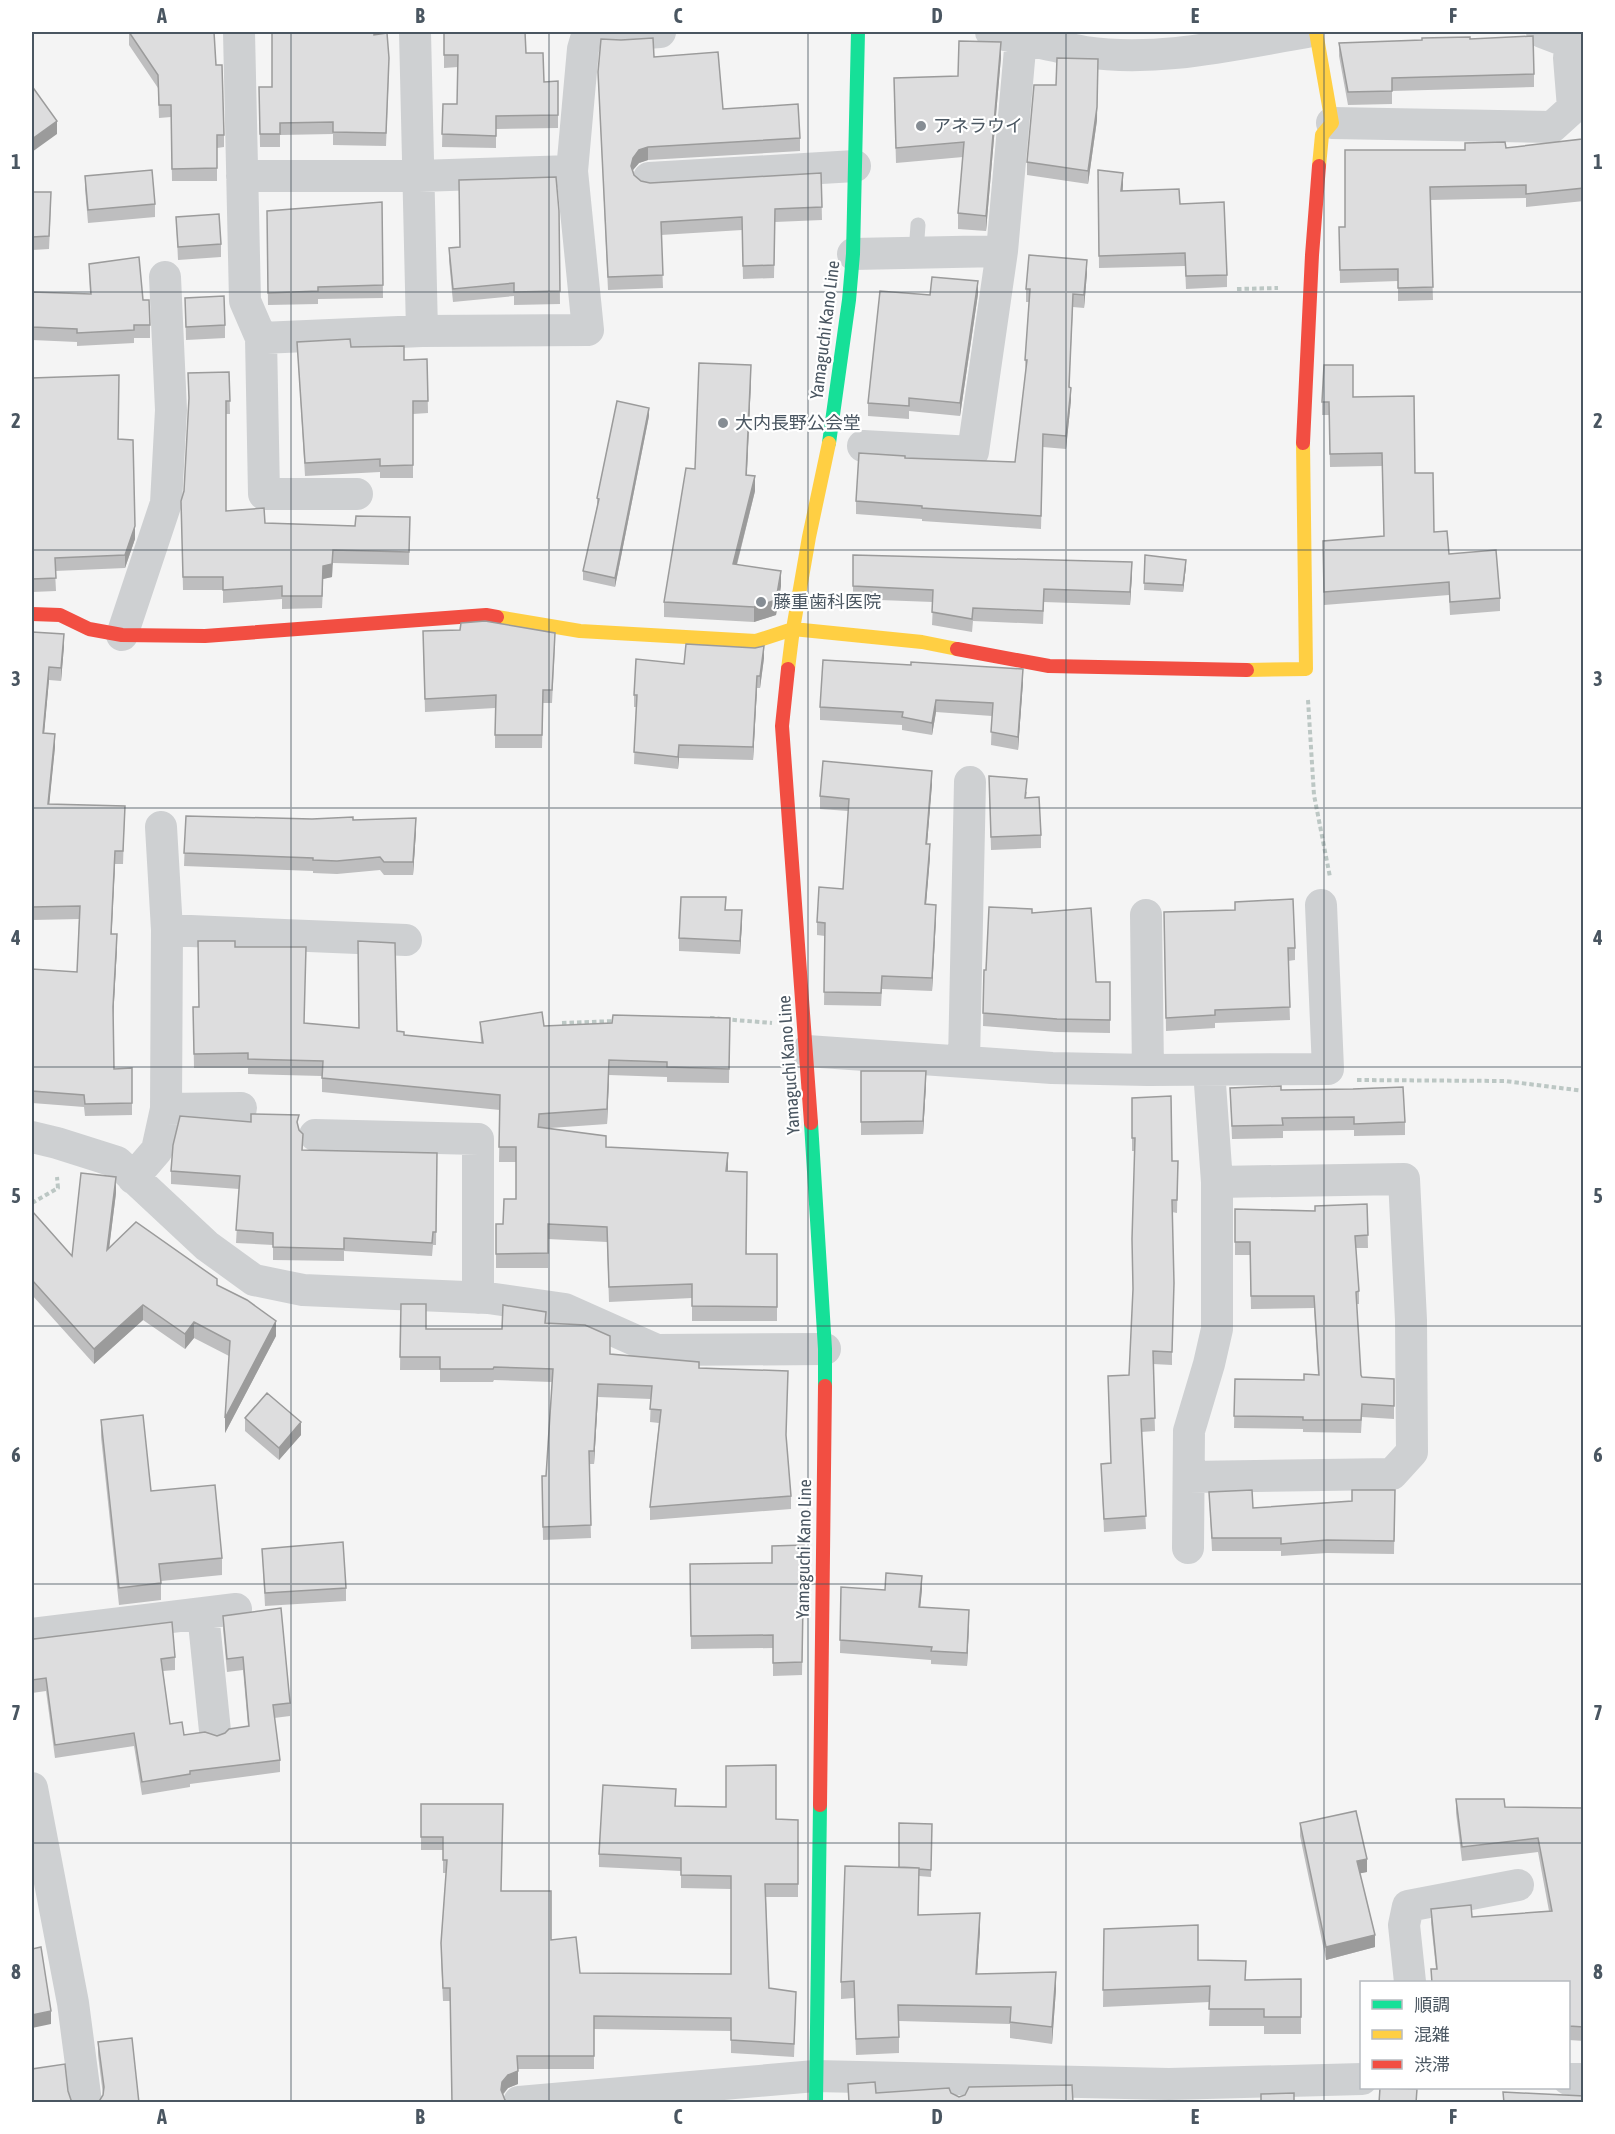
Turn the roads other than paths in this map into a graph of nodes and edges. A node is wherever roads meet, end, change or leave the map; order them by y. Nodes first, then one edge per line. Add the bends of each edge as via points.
1 (239, 32) edge
2 (415, 32) edge
3 (588, 32) edge
4 (614, 32) edge
5 (660, 32) edge
6 (858, 32) edge
7 (1307, 32) edge
8 (1316, 32) edge
9 (1542, 32) edge
10 (1006, 34) edge
11 (1580, 47) edge
12 (1332, 123) junction
13 (855, 166) junction
14 (572, 171) junction
15 (242, 176) junction
16 (419, 176) junction
17 (649, 178) dead end
18 (1002, 251) junction
19 (853, 254) junction
20 (165, 277) dead end
21 (422, 331) junction
22 (261, 338) junction
23 (863, 446) dead end
24 (357, 494) dead end
25 (32, 614) edge
26 (793, 629) junction
27 (122, 635) junction
28 (970, 782) dead end
29 (161, 826) dead end
30 (1321, 905) road end
31 (1146, 915) dead end
32 (167, 930) junction
33 (406, 940) dead end
34 (806, 1039) junction
35 (964, 1061) junction
36 (1148, 1070) junction
37 (1209, 1070) junction
38 (241, 1108) dead end
39 (166, 1109) junction
40 (315, 1135) dead end
41 (32, 1137) edge
42 (133, 1178) junction
43 (1217, 1182) junction
44 (478, 1298) junction
45 (825, 1349) junction
46 (1189, 1477) junction
47 (1188, 1548) dead end
48 (236, 1610) dead end
49 (203, 1613) junction
50 (32, 1634) edge
51 (215, 1731) dead end
52 (32, 1799) edge
53 (1518, 1885) dead end
54 (1410, 1981) edge
55 (1360, 2079) edge
56 (815, 2089) edge
57 (1170, 2093) edge
58 (86, 2103) edge
59 (519, 2103) edge

1 - 15 street
2 - 16 street
3 - 14 street via 583,49
4 - 5 street
6 - 13 main road, Yamaguchi Kano Line
7 - 10 street via 1186,52 1141,55 1086,52
8 - 12 main road
9 - 11 street
10 - 18 street
11 - 12 street via 1569,58 1573,108 1552,127
12 - 26 main road via 1322,135 1304,423 1306,669 1049,666 922,642
13 - 17 street
13 - 19 main road, Yamaguchi Kano Line
14 - 16 street
14 - 21 street via 588,330
15 - 16 street
15 - 22 street via 245,301
16 - 21 street
18 - 19 street via 917,238
18 - 23 street via 973,452
19 - 26 main road, Yamaguchi Kano Line via 826,456
20 - 27 street via 171,410 166,503
21 - 22 street
22 - 24 street via 264,494
25 - 27 main road via 60,615 89,629
26 - 27 main road via 756,641 580,631 486,615 205,636
26 - 34 main road, Yamaguchi Kano Line via 782,726
28 - 35 street
29 - 32 street
30 - 37 street via 1328,1069
31 - 36 street
32 - 33 street
32 - 39 street
34 - 35 street
34 - 45 main road, Yamaguchi Kano Line
35 - 36 street
36 - 37 street
37 - 43 street
38 - 39 street
39 - 42 street via 157,1150
40 - 44 street via 478,1139
41 - 42 street via 117,1162
42 - 44 street via 207,1246 254,1280 303,1290
43 - 46 street via 1216,1329 1189,1431
43 - 46 street via 1404,1179 1412,1452 1392,1474
44 - 45 street via 565,1309 657,1350
45 - 56 main road, Yamaguchi Kano Line
46 - 47 street
48 - 49 street
49 - 50 street
49 - 51 street
52 - 58 street via 73,2002
53 - 54 street via 1408,1906 1404,1925
55 - 57 street
56 - 57 street via 958,2086
56 - 59 street

